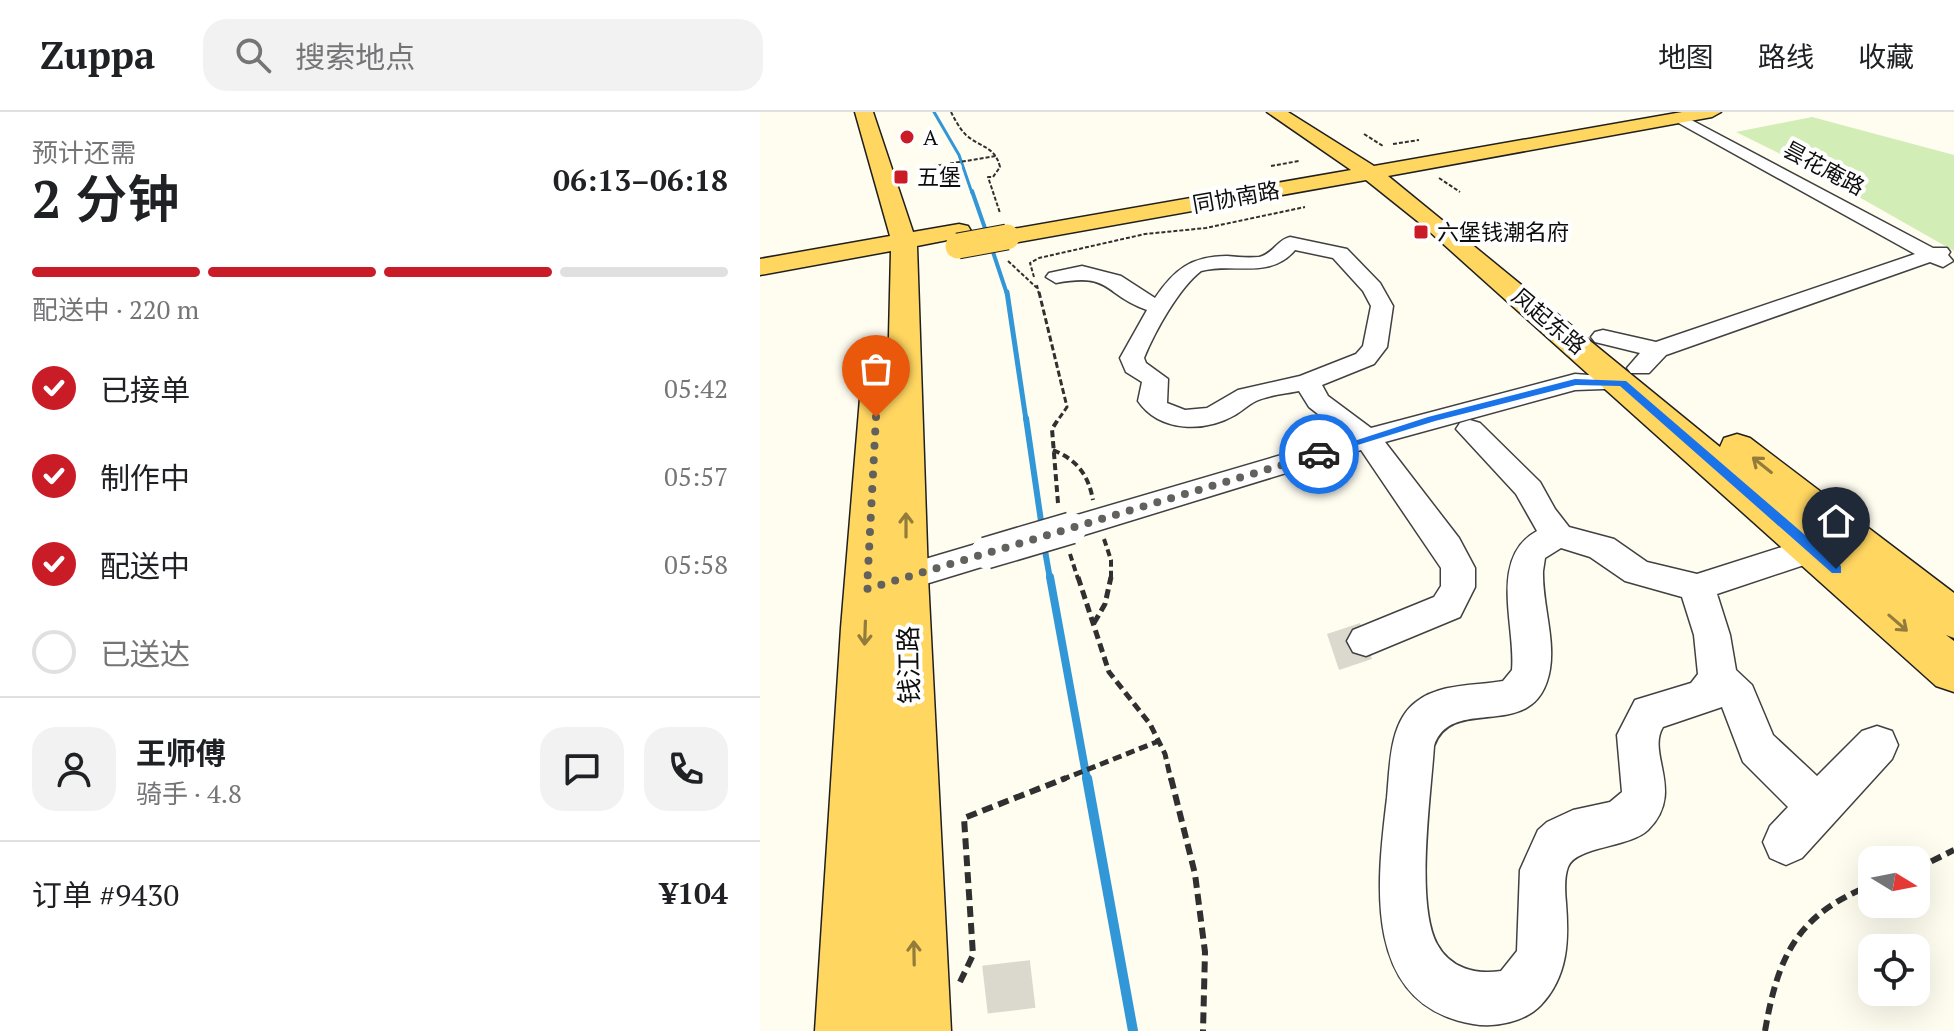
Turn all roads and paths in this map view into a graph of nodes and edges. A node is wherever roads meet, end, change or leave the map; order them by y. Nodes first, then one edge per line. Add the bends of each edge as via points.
1 (851, 112) edge
2 (864, 112) edge
3 (951, 112) edge
4 (1276, 112) edge
5 (1300, 112) edge
6 (1650, 112) edge
7 (1689, 114) edge
8 (903, 131) dead end
9 (908, 139) dead end
10 (1419, 140) dead end
11 (1378, 155) junction
12 (996, 156) junction
13 (1299, 161) dead end
14 (1271, 166) dead end
15 (1437, 177) dead end
16 (931, 187) dead end
17 (1460, 192) dead end
18 (1305, 207) dead end
19 (1005, 235) junction
20 (894, 250) junction
21 (1945, 258) edge
22 (760, 267) edge
23 (760, 281) edge
24 (1047, 283) junction
25 (1162, 308) junction
26 (1588, 357) junction
27 (1640, 367) junction
28 (1307, 382) junction
29 (1470, 429) dead end
30 (1368, 439) junction
31 (1066, 530) junction
32 (1115, 532) dead end
33 (1558, 535) junction
34 (1813, 549) junction
35 (886, 583) junction
36 (1697, 587) junction
37 (1954, 619) edge
38 (1094, 623) junction
39 (1366, 641) tunnel mouth
40 (1954, 671) edge
41 (1718, 678) junction
42 (1159, 741) junction
43 (1877, 745) dead end
44 (1818, 806) junction
45 (1786, 842) dead end
46 (1954, 850) edge
47 (1930, 862) edge
48 (1858, 893) edge
49 (958, 987) dead end
50 (850, 1031) edge
51 (916, 1031) edge
52 (1203, 1031) edge
53 (1765, 1031) edge

1 - 20 main road, 钱江路
2 - 20 main road, 钱江路
3 - 12 path via 965,133 988,144
4 - 11 main road, 凤起东路
5 - 11 main road, 凤起东路
6 - 11 main road, 同协南路
7 - 11 main road, 同协南路
7 - 21 street, 昙花庵路
8 - 9 path
10 - 11 path
11 - 19 main road, 同协南路
11 - 26 main road, 凤起东路
12 - 16 path via 923,168
12 - 19 path via 1000,167 988,177
13 - 14 path
15 - 17 path
18 - 24 path via 1206,228 1145,234 1030,263
19 - 20 main road, 同协南路, bridge
19 - 24 path
20 - 22 main road, 同协南路
20 - 23 main road, 同协南路
20 - 35 main road, 钱江路
21 - 27 street
24 - 25 street via 1082,272 1114,280 1141,301
24 - 31 path via 1067,407 1052,429
25 - 28 street via 1132,358 1135,367 1155,379 1151,401 1166,415 1214,415 1251,394
25 - 28 street via 1184,273 1205,263 1266,262 1290,243 1340,253 1382,306 1375,347 1365,359
26 - 27 main road, 凤起东路
26 - 27 street
26 - 30 street
27 - 34 main road, 凤起东路
37 -> 27 main road, 凤起东路
28 - 30 street via 1318,401
29 - 33 street via 1529,489
30 - 31 street
30 - 39 street via 1447,547 1458,568 1458,587 1447,607
31 - 35 street, bridge
31 - 38 path
32 - 38 path via 1102,536 1112,564 1110,591
33 - 36 street via 1602,548 1637,572
33 - 41 street via 1529,556 1532,670 1524,688 1506,698 1443,706 1422,723 1413,746 1404,898 1412,947 1430,979 1462,997 1494,1001 1522,988 1542,956 1544,865 1555,844 1581,830 1627,819 1640,805 1646,787 1638,731 1649,713 1704,697
34 - 36 street
34 -> 40 main road, 凤起东路
35 -> 50 main road, 钱江路
51 -> 35 main road, 钱江路
36 - 41 street
38 - 42 path via 1109,672
41 - 44 street via 1738,697 1758,748
42 - 49 path via 964,818 973,955
42 - 52 path via 1195,874 1205,952
43 - 44 street
44 - 45 street
46 - 47 path
48 - 53 path via 1815,919 1788,949

